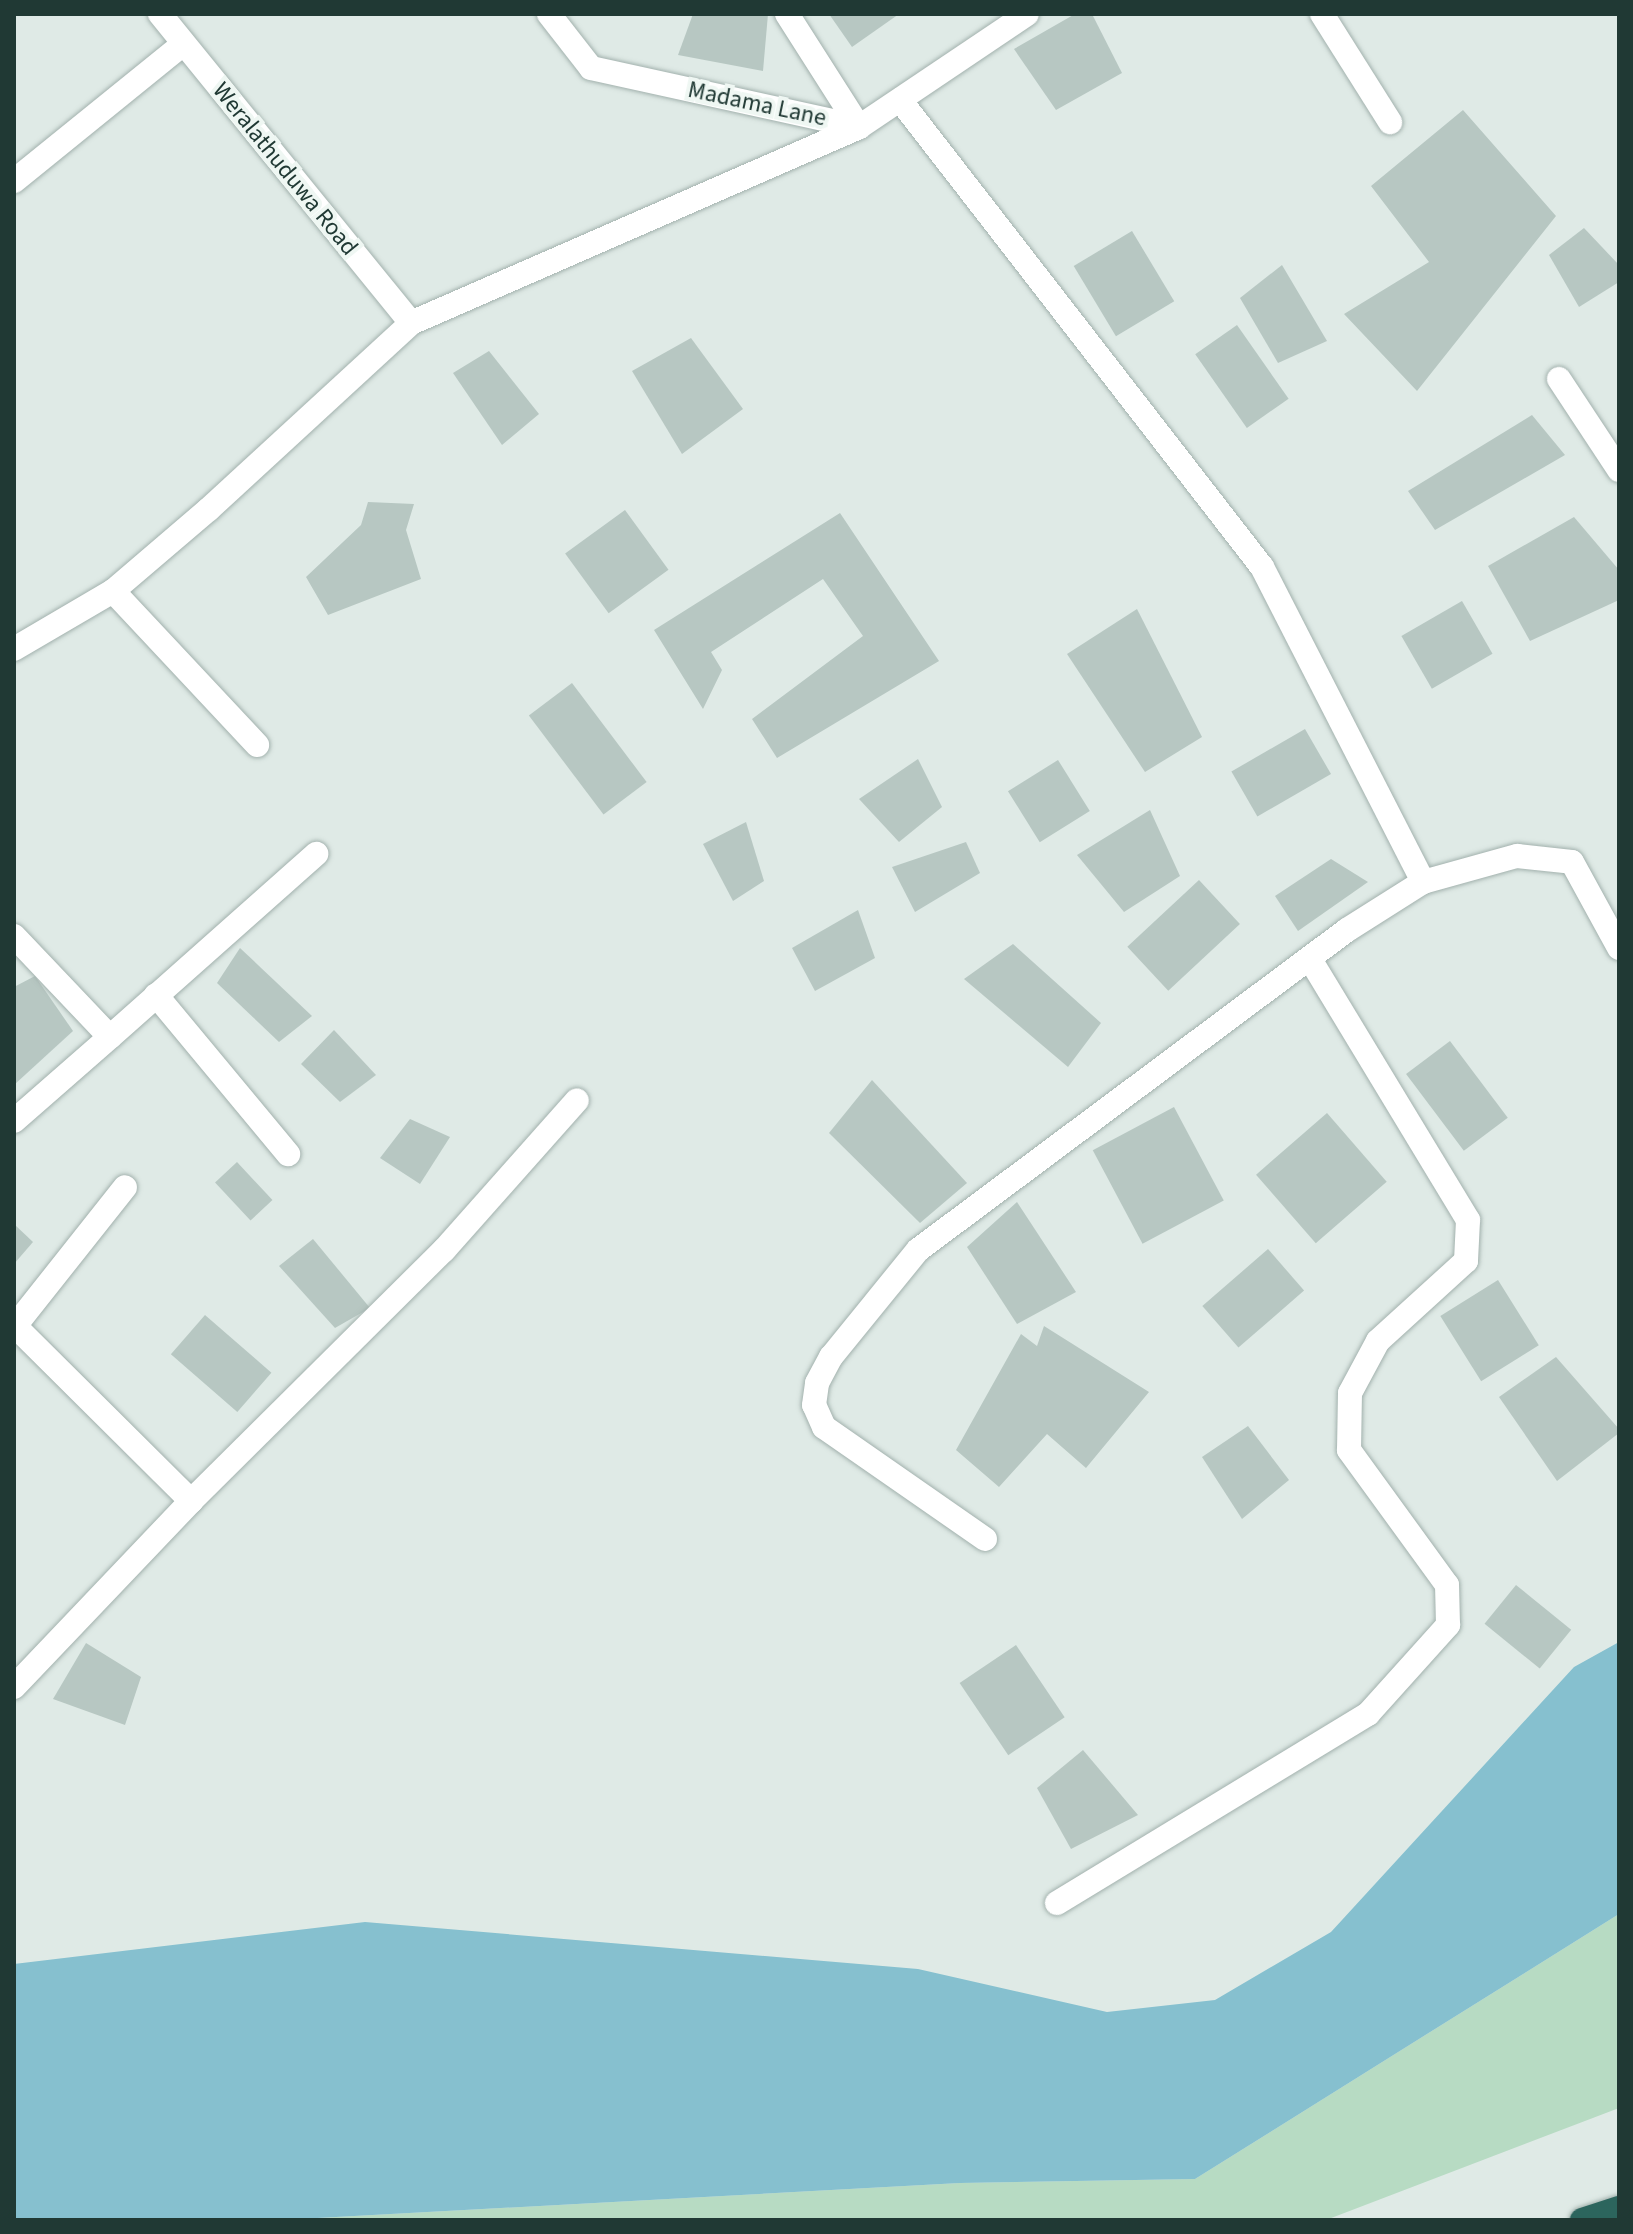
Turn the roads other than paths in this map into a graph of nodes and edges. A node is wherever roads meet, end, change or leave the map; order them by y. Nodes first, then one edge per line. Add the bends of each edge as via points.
1 (160, 14) edge
2 (549, 14) edge
3 (787, 14) edge
4 (1027, 14) edge
5 (1322, 14) edge
6 (183, 44) junction
7 (900, 100) junction
8 (1390, 122) dead end
9 (859, 127) junction
10 (14, 181) edge
11 (411, 323) junction
12 (1559, 379) dead end
13 (1619, 470) edge
14 (113, 591) junction
15 (14, 649) edge
16 (257, 745) dead end
17 (316, 854) dead end
18 (1423, 882) junction
19 (14, 936) edge
20 (1619, 948) edge
21 (1310, 959) junction
22 (156, 995) junction
23 (110, 1037) junction
24 (577, 1100) dead end
25 (14, 1121) edge
26 (288, 1154) dead end
27 (125, 1187) dead end
28 (14, 1325) edge
29 (191, 1501) junction
30 (985, 1539) dead end
31 (14, 1687) edge
32 (1057, 1903) dead end
33 (1619, 2208) edge
34 (1582, 2220) edge

1 - 6 street, Weralathuduwa Road
2 - 9 street, Madama Lane via 591,68
3 - 9 street, Madama Lane
4 - 7 street
5 - 8 street
6 - 10 street
6 - 11 street, Weralathuduwa Road
7 - 9 street
7 - 18 street via 1262,567
9 - 11 street
11 - 14 street
12 - 13 street
14 - 15 street
14 - 16 street
17 - 22 street
18 - 20 street via 1517,856 1572,862
18 - 21 street
19 - 23 street
21 - 30 street via 918,1250 831,1357 817,1383 814,1405 824,1427
21 - 32 street via 1468,1220 1466,1261 1378,1341 1350,1393 1349,1450 1447,1585 1448,1625 1368,1714
22 - 23 street
22 - 26 street
23 - 25 street
24 - 29 street via 444,1250
27 - 28 street
28 - 29 street
29 - 31 street
33 - 34 highway

